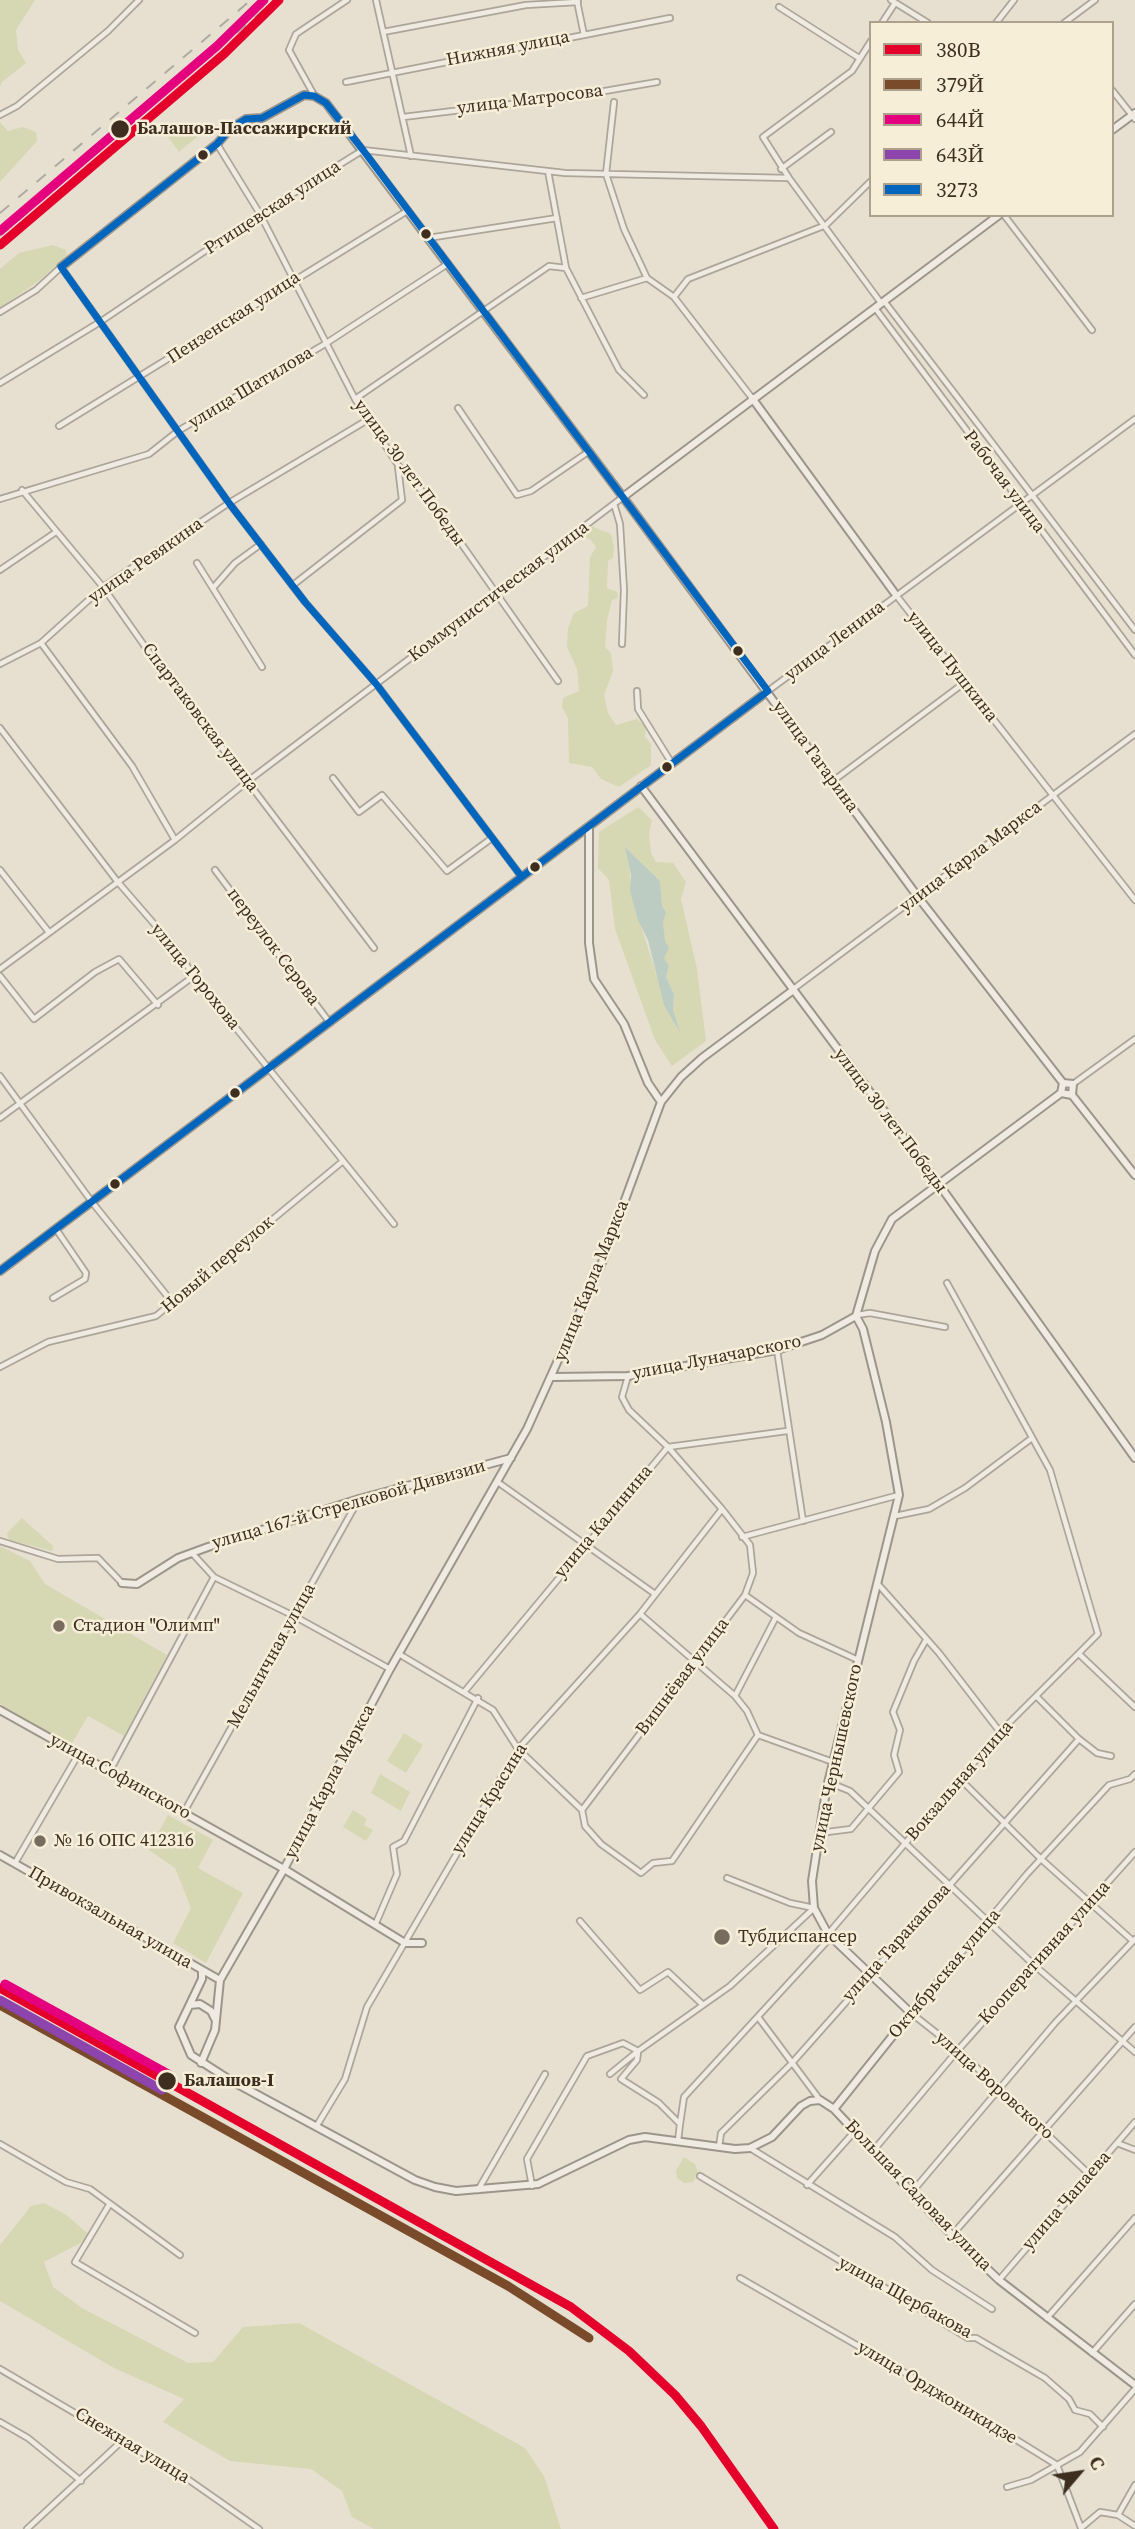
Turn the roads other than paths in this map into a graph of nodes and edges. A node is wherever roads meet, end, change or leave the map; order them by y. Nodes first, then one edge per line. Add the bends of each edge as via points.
1 (139, 0) edge
2 (347, 0) edge
3 (376, 0) edge
4 (1014, 0) edge
5 (1095, 0) edge
6 (578, 1) edge
7 (893, 1) edge
8 (779, 7) dead end
9 (670, 18) dead end
10 (883, 21) edge
11 (925, 21) edge
12 (998, 21) edge
13 (1067, 21) edge
14 (383, 32) junction
15 (584, 35) junction
16 (869, 44) edge
17 (859, 58) junction
18 (392, 71) junction
19 (346, 82) dead end
20 (657, 82) dead end
21 (1114, 92) edge
22 (314, 96) junction
23 (614, 102) dead end
24 (0, 115) edge
25 (1134, 116) edge
26 (402, 117) junction
27 (1114, 129) edge
28 (831, 132) dead end
29 (217, 144) junction
30 (363, 150) junction
31 (411, 156) junction
32 (781, 169) junction
33 (548, 171) junction
34 (606, 174) junction
35 (789, 178) junction
36 (869, 183) edge
37 (408, 211) junction
38 (260, 214) junction
39 (998, 217) edge
40 (1003, 217) edge
41 (557, 218) junction
42 (826, 225) junction
43 (428, 238) junction
44 (446, 265) junction
45 (61, 267) junction
46 (566, 268) junction
47 (647, 278) junction
48 (293, 280) junction
49 (674, 297) junction
50 (581, 298) junction
51 (880, 304) junction
52 (0, 312) edge
53 (484, 312) junction
54 (100, 323) junction
55 (1092, 330) dead end
56 (325, 344) junction
57 (139, 379) junction
58 (0, 383) edge
59 (644, 395) dead end
60 (752, 398) junction
61 (355, 399) junction
62 (458, 408) dead end
63 (369, 419) junction
64 (1135, 419) edge
65 (59, 426) dead end
66 (178, 431) junction
67 (588, 452) junction
68 (398, 465) junction
69 (22, 490) junction
70 (1031, 493) junction
71 (624, 497) junction
72 (2, 500) edge
73 (1020, 502) junction
74 (229, 503) junction
75 (614, 504) junction
76 (57, 532) junction
77 (261, 544) junction
78 (197, 563) dead end
79 (0, 570) edge
80 (293, 585) junction
81 (103, 587) junction
82 (213, 588) junction
83 (494, 594) junction
84 (896, 595) junction
85 (1135, 631) edge
86 (41, 643) junction
87 (622, 644) dead end
88 (1135, 655) edge
89 (0, 664) edge
90 (262, 667) dead end
91 (558, 681) dead end
92 (964, 683) junction
93 (377, 685) junction
94 (637, 691) dead end
95 (768, 691) junction
96 (0, 727) edge
97 (1135, 734) edge
98 (671, 762) junction
99 (333, 778) dead end
100 (248, 781) junction
101 (833, 781) junction
102 (641, 786) junction
103 (1053, 795) junction
104 (589, 828) junction
105 (492, 838) junction
106 (175, 840) junction
107 (0, 870) edge
108 (215, 870) dead end
109 (521, 876) junction
110 (117, 881) junction
111 (918, 897) junction
112 (1135, 900) edge
113 (48, 931) junction
114 (374, 948) dead end
115 (0, 969) edge
116 (0, 976) edge
117 (194, 976) junction
118 (792, 991) junction
119 (158, 1005) junction
120 (331, 1023) junction
121 (1135, 1039) edge
122 (270, 1070) junction
123 (0, 1076) edge
124 (1063, 1083) junction
125 (1073, 1084) junction
126 (1061, 1093) junction
127 (1072, 1095) junction
128 (661, 1102) junction
129 (19, 1103) junction
130 (0, 1118) edge
131 (343, 1161) junction
132 (1135, 1175) edge
133 (938, 1183) junction
134 (92, 1202) junction
135 (394, 1224) dead end
136 (56, 1229) junction
137 (0, 1271) edge
138 (947, 1283) dead end
139 (53, 1298) dead end
140 (172, 1301) junction
141 (856, 1316) junction
142 (945, 1327) dead end
143 (777, 1350) junction
144 (0, 1367) edge
145 (628, 1376) junction
146 (552, 1377) junction
147 (787, 1431) junction
148 (1032, 1438) junction
149 (668, 1447) junction
150 (510, 1458) junction
151 (1135, 1458) edge
152 (499, 1483) junction
153 (899, 1495) junction
154 (359, 1499) junction
155 (722, 1509) junction
156 (895, 1516) junction
157 (803, 1521) junction
158 (741, 1537) junction
159 (0, 1542) edge
160 (586, 1543) junction
161 (191, 1553) junction
162 (214, 1577) junction
163 (122, 1583) joint
164 (877, 1583) junction
165 (655, 1594) junction
166 (745, 1595) junction
167 (640, 1614) junction
168 (294, 1616) junction
169 (776, 1617) junction
170 (926, 1640) junction
171 (399, 1654) junction
172 (1079, 1654) junction
173 (858, 1660) junction
174 (694, 1662) junction
175 (390, 1669) junction
176 (465, 1691) junction
177 (735, 1696) junction
178 (1036, 1696) junction
179 (478, 1698) junction
180 (1135, 1707) edge
181 (0, 1710) edge
182 (1000, 1732) junction
183 (758, 1735) junction
184 (1079, 1740) junction
185 (518, 1749) junction
186 (78, 1755) junction
187 (1111, 1756) dead end
188 (834, 1762) junction
189 (111, 1769) junction
190 (1135, 1774) edge
191 (960, 1779) junction
192 (828, 1782) junction
193 (868, 1808) junction
194 (582, 1810) junction
195 (184, 1812) junction
196 (1004, 1823) junction
197 (819, 1833) junction
198 (905, 1844) junction
199 (1135, 1852) edge
200 (0, 1855) edge
201 (1041, 1859) junction
202 (15, 1863) junction
203 (284, 1869) junction
204 (727, 1878) dead end
205 (949, 1884) junction
206 (1091, 1902) junction
207 (814, 1908) junction
208 (580, 1921) dead end
209 (988, 1922) junction
210 (376, 1923) junction
211 (829, 1936) junction
212 (1134, 1941) edge
213 (405, 1943) junction
214 (422, 1944) dead end
215 (1034, 1965) junction
216 (202, 1971) junction
217 (869, 1973) junction
218 (220, 1980) junction
219 (1077, 2000) junction
220 (702, 2004) junction
221 (190, 2005) junction
222 (911, 2013) junction
223 (758, 2016) junction
224 (216, 2021) junction
225 (1135, 2026) edge
226 (1123, 2041) junction
227 (638, 2050) junction
228 (958, 2050) junction
229 (1135, 2052) edge
230 (201, 2063) junction
231 (792, 2063) junction
232 (545, 2074) dead end
233 (610, 2074) dead end
234 (1001, 2090) junction
235 (820, 2100) junction
236 (834, 2109) junction
237 (1135, 2122) edge
238 (680, 2124) junction
239 (317, 2127) junction
240 (855, 2131) junction
241 (1044, 2131) junction
242 (678, 2141) junction
243 (1116, 2143) junction
244 (0, 2144) edge
245 (719, 2147) junction
246 (750, 2148) junction
247 (1135, 2150) edge
248 (873, 2151) junction
249 (1089, 2174) junction
250 (700, 2176) dead end
251 (807, 2185) junction
252 (532, 2186) junction
253 (478, 2190) junction
254 (912, 2192) junction
255 (109, 2205) junction
256 (1135, 2218) edge
257 (952, 2235) junction
258 (180, 2255) dead end
259 (740, 2278) dead end
260 (999, 2280) junction
261 (1135, 2304) edge
262 (992, 2309) dead end
263 (1047, 2318) junction
264 (195, 2333) dead end
265 (1092, 2353) junction
266 (0, 2369) edge
267 (1135, 2387) edge
268 (0, 2422) edge
269 (1103, 2427) junction
270 (123, 2440) junction
271 (1057, 2465) junction
272 (81, 2481) junction
273 (1135, 2485) edge
274 (1007, 2487) dead end
275 (1118, 2515) junction
276 (1135, 2526) edge
277 (1080, 2528) edge
278 (27, 2529) edge
279 (260, 2529) edge

1 - 24 street via 17,106
2 - 22 street via 296,34 289,50
3 - 14 street
4 - 12 street
5 - 13 street
6 - 14 street via 526,5
6 - 15 street
7 - 10 street
7 - 11 street
8 - 17 street
9 - 15 street, Нижняя улица
14 - 18 street
15 - 18 street, Нижняя улица
16 - 17 street
17 - 32 street via 852,71 763,137
18 - 19 street, Нижняя улица
18 - 26 street
20 - 26 street, улица Матросова
21 - 25 street
22 - 29 street via 304,95 262,118 247,119 230,128
22 - 30 street, улица Гагарина via 326,103
23 - 34 street
25 - 27 street
26 - 31 street
28 - 32 street
29 - 38 street, улица 30 лет Победы
29 - 45 street
30 - 31 street
30 - 37 street, улица Гагарина
30 - 38 street, Ртищевская улица
31 - 33 street
32 - 35 street
33 - 34 street
33 - 41 street
34 - 35 street
34 - 47 street
35 - 42 street
36 - 42 street
37 - 43 street, улица Гагарина
37 - 48 street, Пензенская улица
38 - 48 street, улица 30 лет Победы
38 - 54 street, Ртищевская улица
39 - 51 street, Коммунистическая улица
40 - 55 street
41 - 43 street
41 - 46 street
42 - 49 street via 688,279
42 - 51 street
43 - 44 street, улица Гагарина
44 - 53 street, улица Гагарина
44 - 56 street, улица Шатилова
45 - 52 street via 36,290
45 - 54 street
46 - 50 street
46 - 53 street via 549,266
47 - 49 street
47 - 50 street
48 - 56 street, улица 30 лет Победы
48 - 57 street, Пензенская улица
49 - 60 street, улица Пушкина
50 - 59 street via 619,370
51 - 60 street, Коммунистическая улица
51 - 70 street, Рабочая улица
51 - 73 street, Рабочая улица
53 - 61 street
53 - 67 street, улица Гагарина
54 - 57 street
54 - 58 street, Ртищевская улица
56 - 61 street, улица 30 лет Победы
56 - 66 street, улица Шатилова
57 - 65 street, Пензенская улица
57 - 66 street
60 - 71 street, Коммунистическая улица
60 - 84 street, улица Пушкина
61 - 63 street, улица 30 лет Победы
62 - 67 street via 517,495 531,491
63 - 68 street, улица 30 лет Победы
63 - 74 street, улица Ревякина
64 - 70 street, улица Ленина
66 - 69 street, улица Шатилова via 149,454
66 - 74 street
67 - 71 street, улица Гагарина
68 - 80 street via 402,500
68 - 83 street, улица 30 лет Победы via 432,502
69 - 72 street, улица Шатилова
69 - 76 street, Спартаковская улица
70 - 73 street, улица Ленина
70 - 85 street, Рабочая улица
71 - 75 street, Коммунистическая улица
71 - 95 street, улица Гагарина
73 - 84 street, улица Ленина
73 - 88 street, Рабочая улица
74 - 77 street
74 - 81 street, улица Ревякина
75 - 83 street, Коммунистическая улица
75 - 87 street via 620,524 624,590
76 - 79 street
76 - 81 street, Спартаковская улица
77 - 80 street
77 - 82 street via 235,563
78 - 82 street
80 - 93 street
81 - 86 street, улица Ревякина
81 - 100 street, Спартаковская улица
82 - 90 street
83 - 91 street, улица 30 лет Победы
83 - 93 street, Коммунистическая улица
84 - 92 street, улица Пушкина
84 - 95 street, улица Ленина
86 - 89 street, улица Ревякина
86 - 106 street via 132,766
92 - 101 street
92 - 103 street, улица Пушкина
93 - 100 street, Коммунистическая улица
93 - 105 street
94 - 98 street via 638,709
95 - 98 street, улица Ленина
95 - 101 street, улица Гагарина
96 - 110 street, улица Горохова
97 - 103 street, улица Карла Маркса
98 - 102 street, улица Ленина
99 - 105 street via 359,812 382,795 447,870
100 - 106 street, Коммунистическая улица
100 - 114 street, Спартаковская улица
101 - 111 street, улица Гагарина
102 - 104 street, улица Ленина
102 - 118 street, улица 30 лет Победы
103 - 111 street, улица Карла Маркса
103 - 112 street, улица Пушкина
104 - 109 street, улица Ленина
104 - 128 street via 589,943 594,979 624,1024 648,1083
105 - 109 street
106 - 110 street, Коммунистическая улица
107 - 113 street
108 - 120 street, переулок Серова
109 - 120 street, улица Ленина
110 - 113 street, Коммунистическая улица
110 - 117 street, улица Горохова
111 - 118 street, улица Карла Маркса
111 - 124 street, улица Гагарина
113 - 115 street, Коммунистическая улица
116 - 119 street via 34,1019 119,959
117 - 119 street
117 - 122 street, улица Горохова
118 - 128 street, улица Карла Маркса via 702,1058
118 - 133 street, улица 30 лет Победы
119 - 129 street
120 - 122 street, улица Ленина
121 - 125 street
122 - 131 street, улица Горохова
122 - 134 street, улица Ленина
123 - 129 street
124 - 125 street
124 - 126 street
125 - 127 street
126 - 127 street
126 - 133 street
127 - 132 street
128 - 146 street, улица Карла Маркса via 601,1265
129 - 130 street
129 - 134 street
131 - 135 street, улица Горохова
131 - 140 street, Новый переулок
133 - 141 street via 892,1219 875,1251
133 - 151 street, улица 30 лет Победы
134 - 136 street, улица Ленина
134 - 140 street
136 - 137 street, улица Ленина
136 - 139 street via 86,1273 85,1279
138 - 148 street
140 - 144 street, Новый переулок via 156,1316 48,1342
141 - 142 street via 870,1312
141 - 143 street, улица Луначарского via 822,1335
141 - 153 street, улица Чернышевского via 886,1422
143 - 145 street, улица Луначарского
143 - 147 street
145 - 146 street, улица Луначарского
145 - 149 street, Вишнёвая улица via 622,1397 629,1410
146 - 150 street, улица Карла Маркса
147 - 149 street
147 - 157 street
148 - 156 street via 929,1509
148 - 172 street, Вокзальная улица via 1050,1470 1098,1634
149 - 155 street, Вишнёвая улица
149 - 160 street, улица Калинина
150 - 152 street, улица Карла Маркса
150 - 154 street, улица 167-й Стрелковой Дивизии
152 - 160 street
152 - 171 street, улица Карла Маркса
153 - 156 street, улица Чернышевского
153 - 157 street
154 - 161 street, улица 167-й Стрелковой Дивизии
154 - 168 street, Мельничная улица
155 - 158 street, Вишнёвая улица
155 - 165 street, улица Красина
156 - 164 street, улица Чернышевского
157 - 158 street
158 - 166 street, Вишнёвая улица via 750,1545 753,1559 752,1583
159 - 163 street, улица 167-й Стрелковой Дивизии via 58,1559 98,1558
160 - 165 street
160 - 176 street, улица Калинина
161 - 162 street
161 - 163 street, улица 167-й Стрелковой Дивизии via 137,1584
162 - 168 street
162 - 189 street
164 - 170 street
164 - 173 street, улица Чернышевского
165 - 167 street, улица Красина
166 - 169 street
166 - 174 street, Вишнёвая улица
167 - 174 street
167 - 185 street, улица Красина
168 - 175 street
168 - 195 street, Мельничная улица
169 - 173 street
169 - 177 street
170 - 182 street
170 - 193 street via 893,1712 901,1730 894,1755 900,1772
171 - 175 street, улица Карла Маркса
171 - 176 street
172 - 178 street, Вокзальная улица
172 - 180 street
173 - 188 street, улица Чернышевского
174 - 177 street
174 - 194 street, Вишнёвая улица
175 - 203 street, улица Карла Маркса
176 - 179 street
177 - 183 street
178 - 182 street, Вокзальная улица
178 - 184 street
179 - 185 street via 493,1710
179 - 210 street via 404,1841 393,1847 397,1874
181 - 186 street, улица Софинского
182 - 191 street, Вокзальная улица
183 - 188 street
183 - 194 street via 672,1861 653,1863 641,1873 601,1844 585,1826
184 - 187 street via 1097,1753
184 - 196 street, улица Тараканова
185 - 194 street
185 - 213 street, улица Красина
186 - 189 street, улица Софинского
186 - 202 street
188 - 192 street, улица Чернышевского
189 - 195 street, улица Софинского
190 - 201 street, Октябрьская улица via 1109,1785
191 - 196 street
191 - 198 street, Вокзальная улица
192 - 193 street via 850,1791
192 - 197 street, улица Чернышевского
193 - 197 street via 851,1829
193 - 198 street
195 - 203 street, улица Софинского
196 - 201 street
196 - 205 street, улица Тараканова
197 - 207 street, улица Чернышевского via 812,1881
198 - 205 street
198 - 211 street, Вокзальная улица
199 - 206 street, Кооперативная улица
200 - 202 street, Привокзальная улица
201 - 206 street
201 - 209 street, Октябрьская улица
202 - 216 street, Привокзальная улица
203 - 210 street, улица Софинского
203 - 218 street, улица Карла Маркса
204 - 207 street
205 - 209 street
205 - 217 street, улица Тараканова
206 - 212 street
206 - 215 street, Кооперативная улица
207 - 211 street, улица Воровского
207 - 220 street via 730,1986
208 - 220 street via 640,1990 668,1972
209 - 215 street
209 - 222 street, Октябрьская улица
210 - 213 street, улица Софинского
211 - 217 street, улица Воровского
211 - 223 street, Вокзальная улица
212 - 219 street
213 - 214 street
213 - 239 street, улица Красина via 367,2007 345,2079
215 - 219 street
215 - 228 street, Кооперативная улица
216 - 218 street, Привокзальная улица
216 - 221 street
217 - 222 street, улица Воровского
217 - 231 street, улица Тараканова
218 - 224 street
219 - 226 street
219 - 234 street
220 - 227 street
221 - 224 street via 200,2004
221 - 230 street via 181,2019 180,2035
222 - 228 street, улица Воровского
222 - 236 street, Октябрьская улица
223 - 231 street
223 - 238 street, Вокзальная улица via 684,2097
224 - 230 street
225 - 226 street
226 - 229 street
226 - 241 street
227 - 233 street
227 - 238 street via 637,2060 621,2079 659,2103
227 - 252 street via 623,2043 587,2056 527,2160
228 - 234 street, улица Воровского
228 - 248 street, Кооперативная улица
230 - 239 street
231 - 235 street
231 - 245 street, улица Тараканова via 721,2133
232 - 253 street
234 - 241 street, улица Воровского
234 - 254 street
235 - 236 street
235 - 246 street via 800,2106 772,2137
236 - 240 street, Большая Садовая улица
237 - 243 street, улица Чапаева
238 - 242 street, Вокзальная улица
239 - 253 street via 415,2180 456,2191
240 - 248 street, Большая Садовая улица
240 - 251 street
241 - 249 street, улица Воровского
241 - 257 street
242 - 245 street
242 - 252 street via 629,2140
243 - 247 street
243 - 249 street, улица Чапаева
244 - 255 street via 66,2182 89,2189
245 - 246 street
246 - 251 street
248 - 254 street, Большая Садовая улица
249 - 260 street, улица Чапаева
250 - 269 street, улица Щербакова via 968,2338 976,2338 1045,2378 1075,2410 1090,2414
251 - 262 street via 895,2237 932,2270
252 - 253 street
254 - 257 street, Большая Садовая улица
255 - 258 street
255 - 264 street via 75,2262
256 - 263 street
257 - 260 street, Большая Садовая улица
259 - 271 street, улица Орджоникидзе
260 - 263 street, Большая Садовая улица
261 - 265 street
263 - 265 street, Большая Садовая улица
265 - 267 street, Большая Садовая улица
266 - 270 street, Снежная улица
267 - 269 street
268 - 272 street via 28,2438
269 - 271 street via 1080,2452
270 - 272 street
270 - 279 street, Снежная улица
271 - 274 street
271 - 277 street
272 - 278 street
273 - 275 street
275 - 276 street
275 - 277 street via 1100,2512

